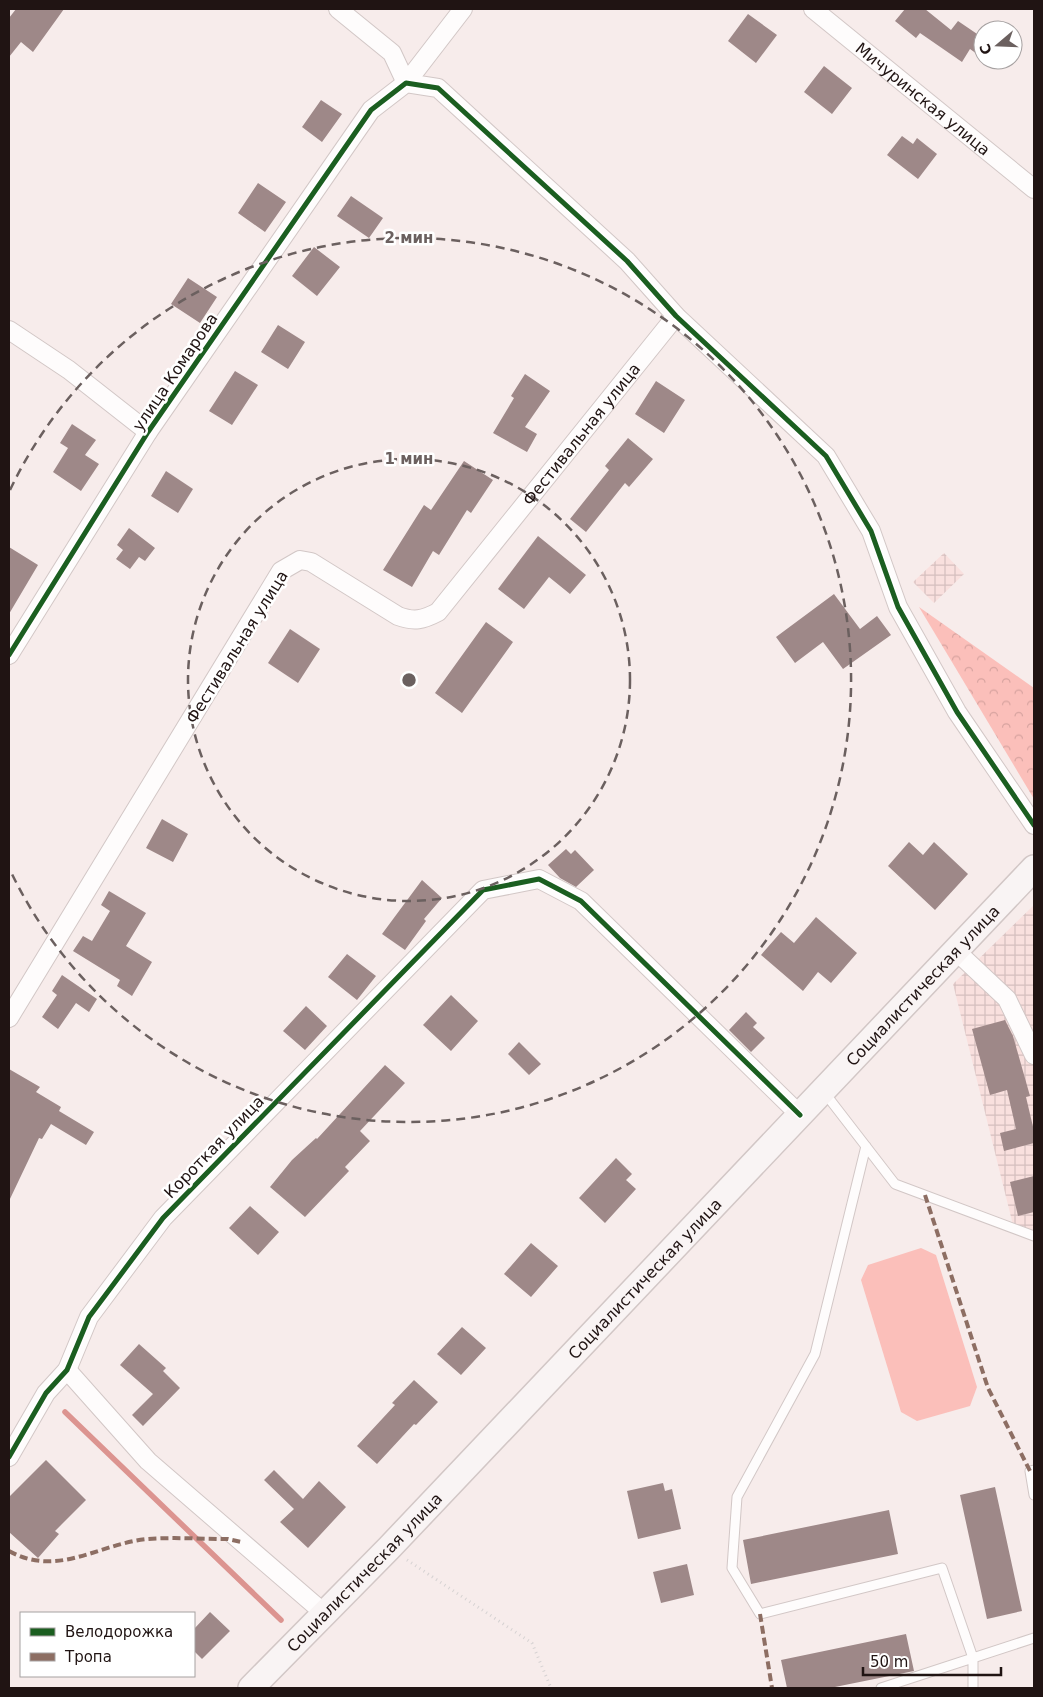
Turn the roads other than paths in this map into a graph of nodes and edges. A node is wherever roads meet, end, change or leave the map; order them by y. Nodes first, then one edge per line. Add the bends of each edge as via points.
1 (338, 9) edge
2 (463, 9) edge
3 (813, 9) edge
4 (406, 83) junction
5 (1034, 189) edge
6 (676, 316) junction
7 (9, 330) edge
8 (148, 432) junction
9 (9, 655) edge
10 (1034, 824) edge
11 (1034, 868) edge
12 (955, 950) junction
13 (9, 1018) edge
14 (1034, 1055) edge
15 (823, 1092) junction
16 (800, 1116) junction
17 (866, 1146) junction
18 (1034, 1236) edge
19 (67, 1370) junction
20 (9, 1457) edge
21 (1034, 1470) edge
22 (1034, 1495) edge
23 (324, 1613) junction
24 (1034, 1638) edge
25 (973, 1658) junction
26 (251, 1688) edge
27 (880, 1688) edge
28 (973, 1688) edge

1 - 4 street via 392,54
2 - 4 street, улица Комарова
3 - 5 street, Мичуринская улица
4 - 6 street via 438,88 627,261
4 - 8 street, улица Комарова via 371,110
6 - 10 street via 826,456 871,531 902,615 957,712
6 - 13 street, Фестивальная улица via 438,612 412,621 398,616 311,562 300,560 281,571
7 - 8 street via 69,370
8 - 9 street, улица Комарова
11 - 12 street, Социалистическая улица
12 - 14 street via 1007,999
12 - 15 street, Социалистическая улица
15 - 16 street, Социалистическая улица
15 - 17 lane
16 - 19 street, Короткая улица via 581,901 539,879 483,890 163,1218 88,1317
16 - 23 street, Социалистическая улица
17 - 18 lane via 895,1184
17 - 25 lane via 815,1354 737,1497 732,1568 760,1614 942,1568
19 - 20 street, Короткая улица via 46,1393
19 - 23 street via 148,1461
21 - 22 lane via 1030,1471
23 - 26 street, Социалистическая улица
24 - 25 lane
25 - 27 lane
25 - 28 lane

